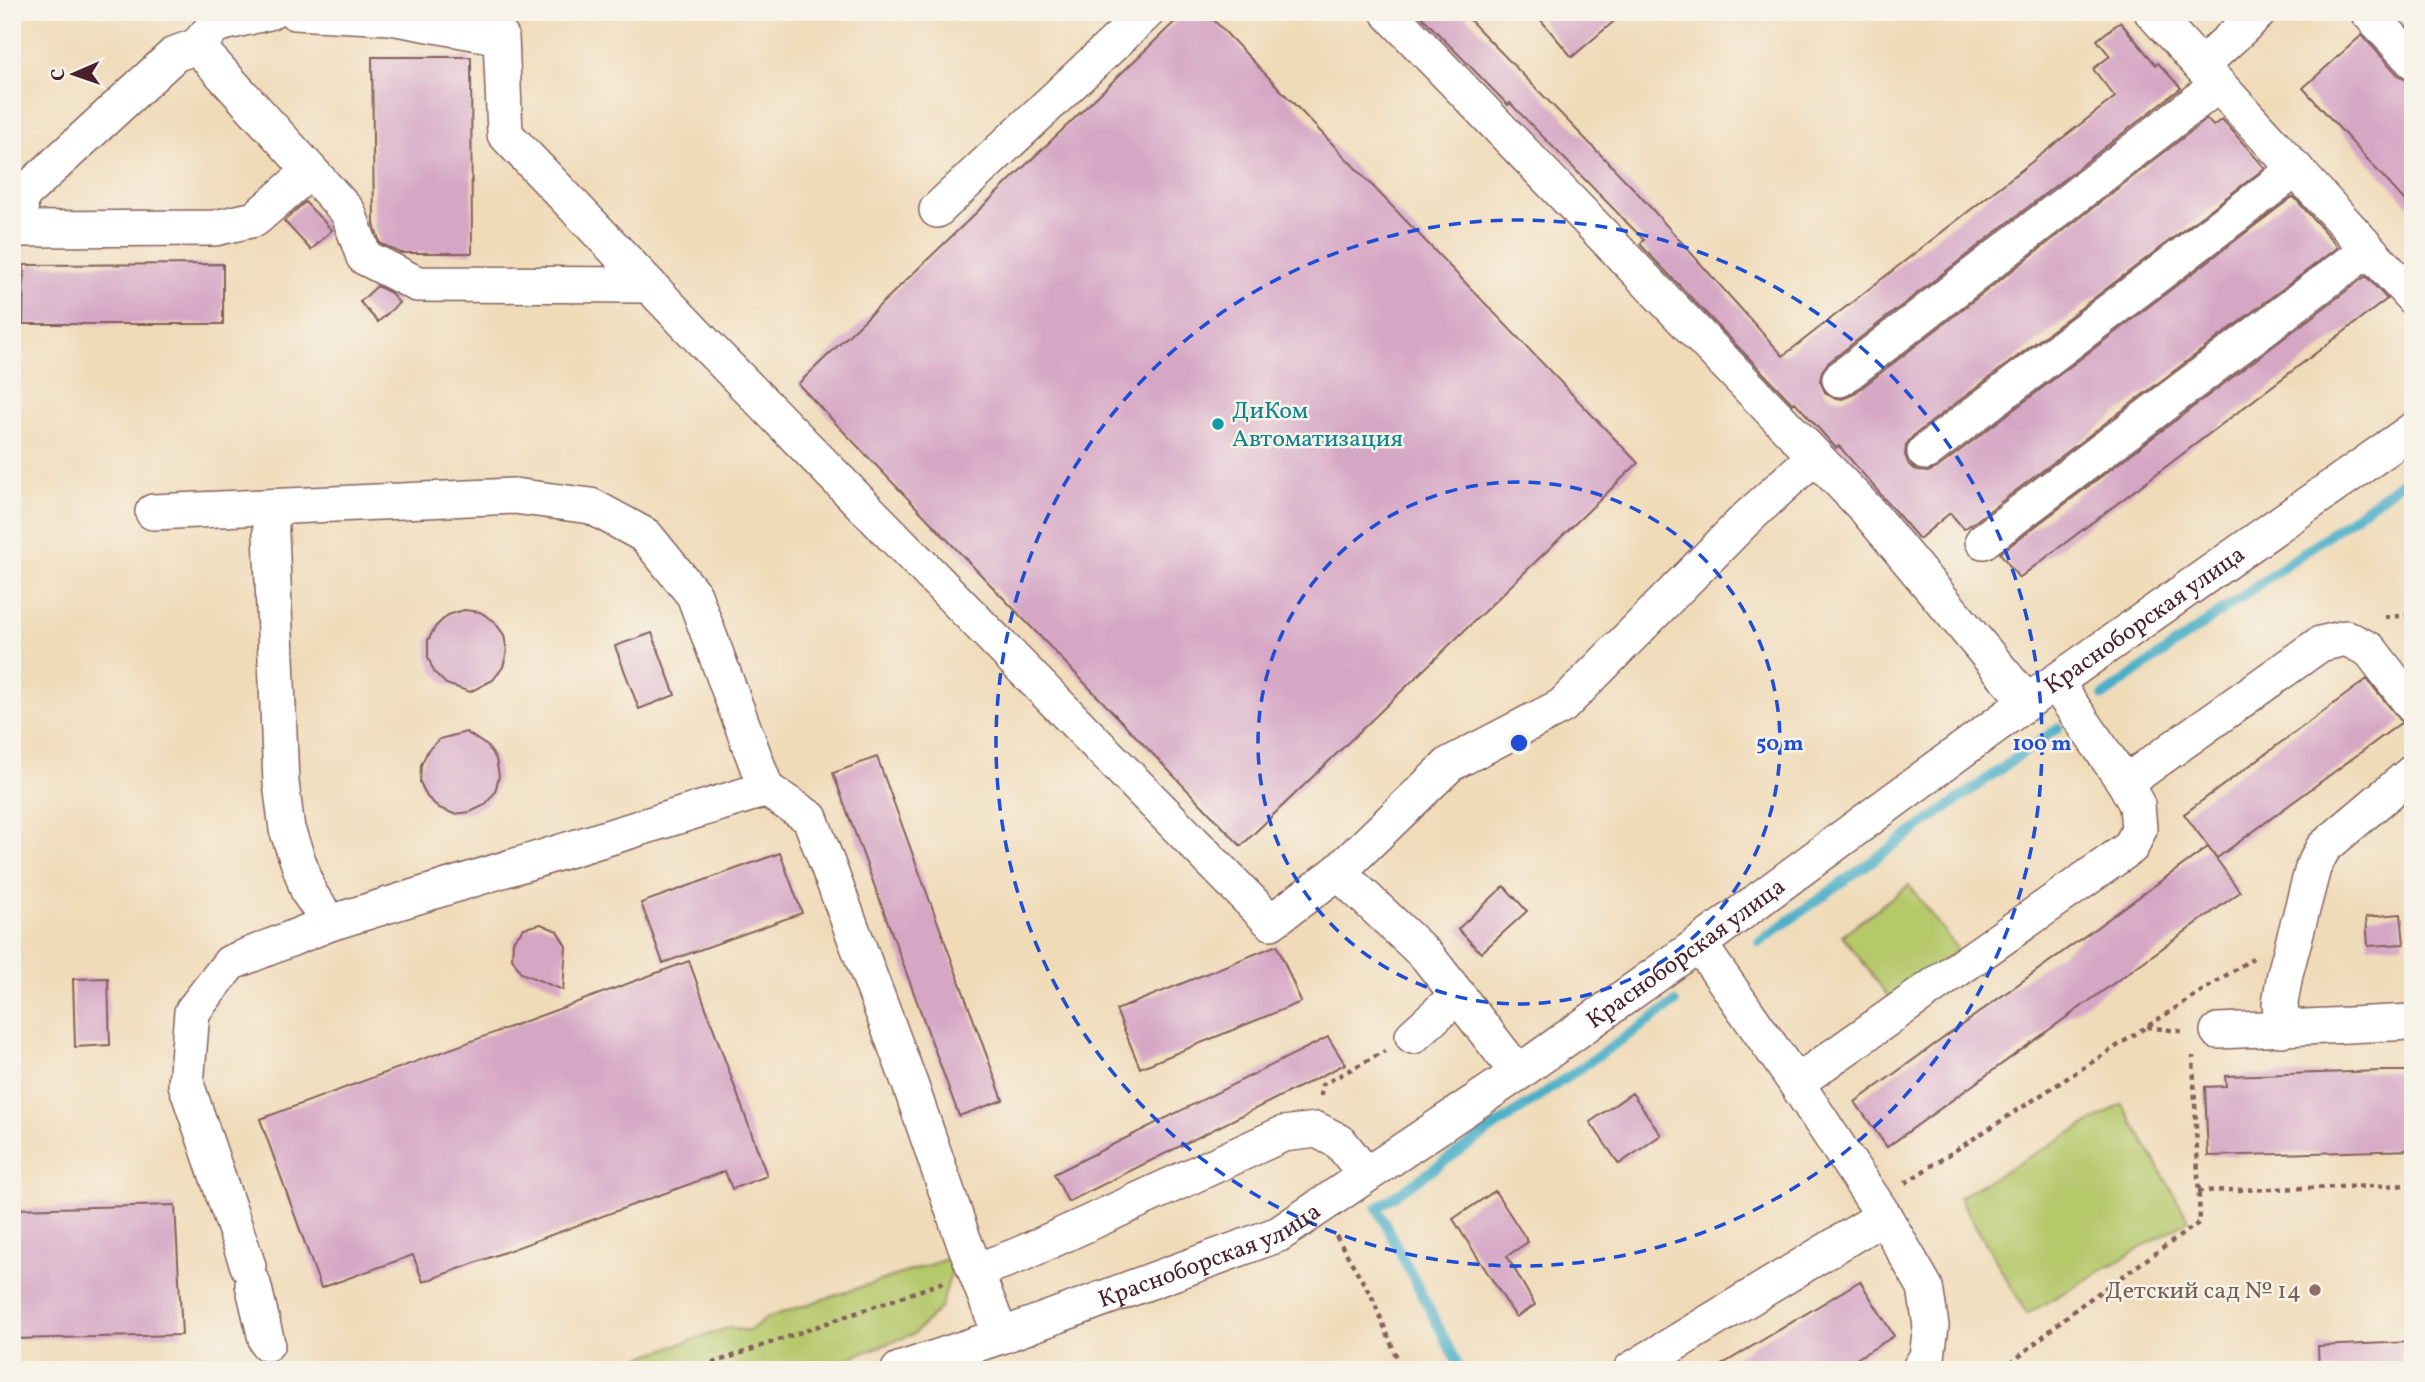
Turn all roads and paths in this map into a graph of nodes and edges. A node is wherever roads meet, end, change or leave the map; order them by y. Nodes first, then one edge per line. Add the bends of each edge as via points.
1 (268, 12) edge
2 (295, 12) edge
3 (1147, 12) edge
4 (1388, 12) edge
5 (2152, 12) edge
6 (2259, 12) edge
7 (2368, 12) edge
8 (391, 15) edge
9 (197, 46) junction
10 (2413, 61) edge
11 (2210, 76) junction
12 (2296, 169) junction
13 (310, 171) junction
14 (937, 210) dead end
15 (2368, 249) junction
16 (649, 285) junction
17 (2413, 298) edge
18 (1840, 379) dead end
19 (2413, 430) edge
20 (1925, 452) dead end
21 (1815, 456) junction
22 (270, 507) junction
23 (153, 512) dead end
24 (1983, 541) dead end
25 (2055, 682) junction
26 (2027, 702) junction
27 (2413, 706) edge
28 (2413, 772) edge
29 (2125, 783) junction
30 (766, 789) junction
31 (1338, 872) junction
32 (330, 923) junction
33 (2298, 929) junction
34 (1699, 944) junction
35 (1458, 995) junction
36 (2191, 998) junction
37 (2191, 1009) dead end
38 (2413, 1022) edge
39 (2282, 1029) junction
40 (1413, 1036) joint
41 (2205, 1039) joint
42 (1518, 1073) junction
43 (1796, 1083) junction
44 (1317, 1130) junction
45 (1366, 1175) junction
46 (2413, 1185) edge
47 (2199, 1191) junction
48 (1319, 1207) junction
49 (1879, 1209) junction
50 (976, 1270) junction
51 (1001, 1336) junction
52 (267, 1343) dead end
53 (693, 1370) edge
54 (899, 1370) edge
55 (1402, 1370) edge
56 (1630, 1370) edge
57 (1919, 1370) edge
58 (2003, 1370) edge

1 - 9 street via 215,25
2 - 8 street
3 - 14 street
4 - 21 street
5 - 11 street
6 - 11 street
7 - 10 street
8 - 16 street via 501,37 505,134
9 - 13 street
9 - 13 street via 175,54 20,197 21,229 215,228 255,219
11 - 12 street
11 - 18 street
12 - 15 street
12 - 20 street
13 - 16 street via 348,212 364,257 417,284
15 - 17 street
15 - 24 street
16 - 31 street via 1271,922
19 - 25 street, Красноборская улица
21 - 26 street via 1866,509
21 - 31 street via 1745,520 1562,706 1450,764
22 - 23 street
22 - 30 street via 514,496 591,506 646,536 694,595
22 - 32 street via 281,783 287,829 309,893
25 - 26 street, Красноборская улица
25 - 29 street
26 - 34 street, Красноборская улица
27 - 29 street via 2370,650 2346,638 2320,644
28 - 33 street via 2323,848 2313,867
29 - 43 street via 2137,805 2139,829 2130,846
30 - 32 street
30 - 50 street via 810,818
31 - 35 street via 1428,957
32 - 52 street via 230,963 192,1013 186,1084 250,1275
33 - 36 path
33 - 39 street via 2280,1003
34 - 42 street, Красноборская улица
34 - 43 street
35 - 40 street
35 - 42 street
36 - 37 path
36 - 49 path
38 - 39 street
39 - 41 street
40 - 44 path via 1322,1085
41 - 47 path
42 - 45 street, Красноборская улица
43 - 49 street
44 - 45 street via 1340,1142
44 - 50 street via 1283,1135 1019,1255
45 - 48 street, Красноборская улица
46 - 47 path
47 - 58 path via 2200,1223 2077,1308
48 - 51 street, Красноборская улица via 1279,1234
48 - 55 path via 1372,1297
49 - 56 street
49 - 57 street via 1925,1287 1931,1326 1927,1357
50 - 51 street
50 - 53 path
51 - 54 street, Красноборская улица

